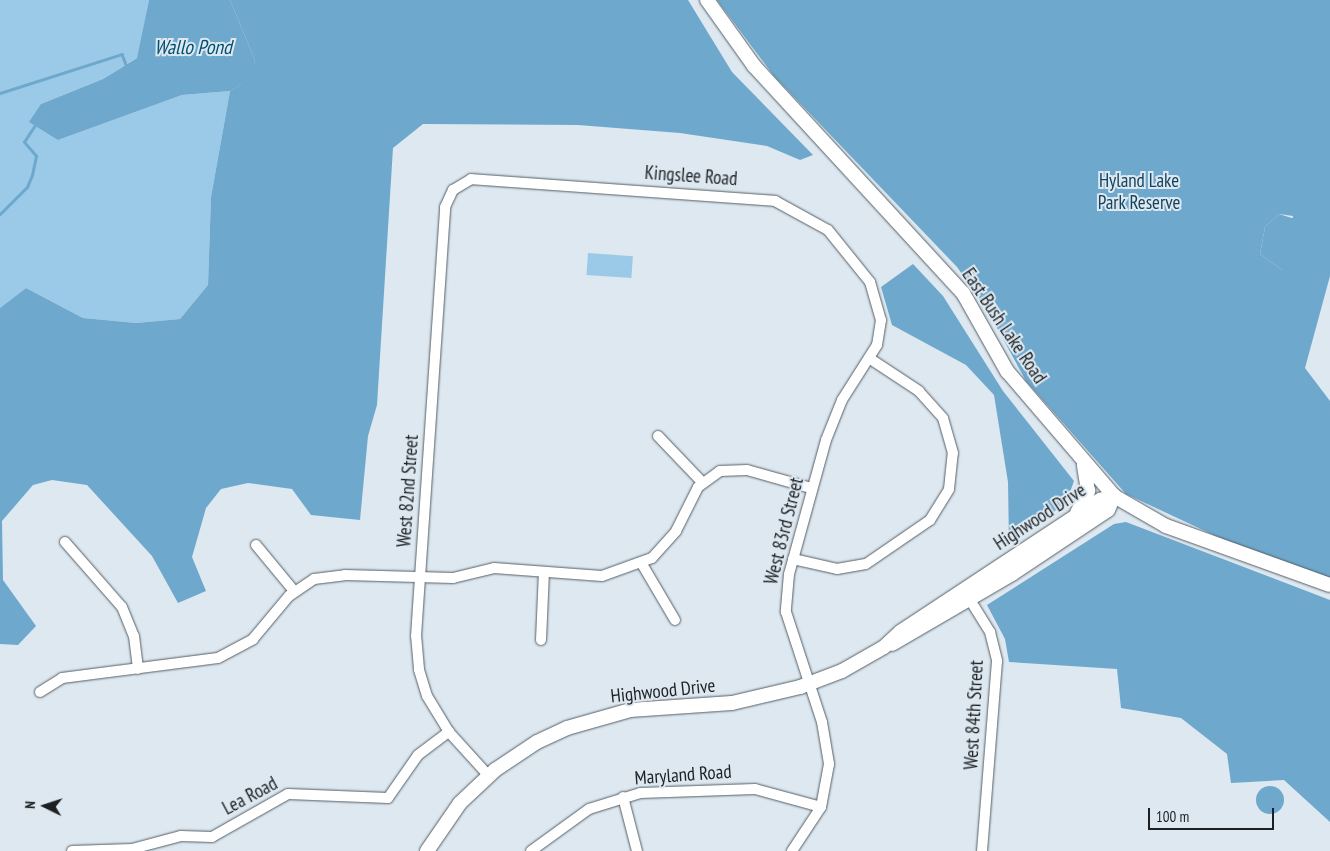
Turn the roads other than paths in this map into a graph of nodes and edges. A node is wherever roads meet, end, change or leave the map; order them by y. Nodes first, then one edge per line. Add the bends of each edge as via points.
1 (708, 0) edge
2 (454, 190) joint
3 (880, 307) joint
4 (870, 358) junction
5 (658, 436) dead end
6 (1083, 460) junction
7 (702, 482) junction
8 (812, 488) junction
9 (1114, 496) junction
10 (1074, 517) junction
11 (66, 542) dead end
12 (256, 544) dead end
13 (792, 559) junction
14 (642, 564) junction
15 (544, 572) junction
16 (420, 577) junction
17 (1330, 585) edge
18 (294, 591) junction
19 (967, 595) junction
20 (675, 620) dead end
21 (541, 640) dead end
22 (138, 669) junction
23 (809, 684) junction
24 (40, 692) dead end
25 (448, 732) junction
26 (488, 775) junction
27 (623, 797) junction
28 (821, 807) junction
29 (72, 851) edge
30 (426, 851) edge
31 (532, 851) edge
32 (637, 851) edge
33 (792, 851) edge
34 (982, 851) edge

1 - 6 street, East Bush Lake Road via 754,66 963,293 1007,371
2 - 3 street, Kingslee Road via 471,180 776,201 812,218 828,230 870,282
2 - 16 street, West 82nd Street via 445,207
3 - 4 street, West 83rd Street via 881,333
4 - 8 street, West 83rd Street via 842,400
4 - 13 street via 919,391 943,418 953,453 948,489 930,520 866,564 838,569
5 - 7 street
6 - 9 street, East Bush Lake Road
6 - 10 street via 1088,491
7 - 8 street via 733,469
7 - 14 street via 671,538
8 - 13 street, West 83rd Street
9 - 10 street, Highwood Drive
9 - 17 street, East Bush Lake Road via 1166,526
9 - 19 street, Highwood Drive via 1108,510
10 - 19 street, Highwood Drive
11 - 22 street via 122,607 134,636
12 - 18 street
13 - 23 street, West 83rd Street via 786,612
14 - 15 street via 602,576
14 - 20 street
15 - 16 street via 494,568 453,578
15 - 21 street
16 - 18 street via 329,575
16 - 25 street, West 82nd Street via 418,669 427,696
18 - 22 street via 268,625 237,650 198,662
19 - 23 street, Highwood Drive via 884,647
19 - 34 street, West 84th Street via 990,632 997,661
22 - 24 street via 62,678
23 - 26 street, Highwood Drive via 732,703 630,710 598,718 537,742
23 - 28 street, West 83rd Street via 828,742 827,785
25 - 26 street, West 82nd Street
25 - 29 street, Lea Road via 418,755 388,798 288,794 212,837 181,836 132,849
26 - 30 street, Highwood Drive via 460,803
27 - 28 street, Maryland Road via 731,787 778,793
27 - 31 street, Maryland Road via 566,822
27 - 32 street
28 - 33 street, West 83rd Street

